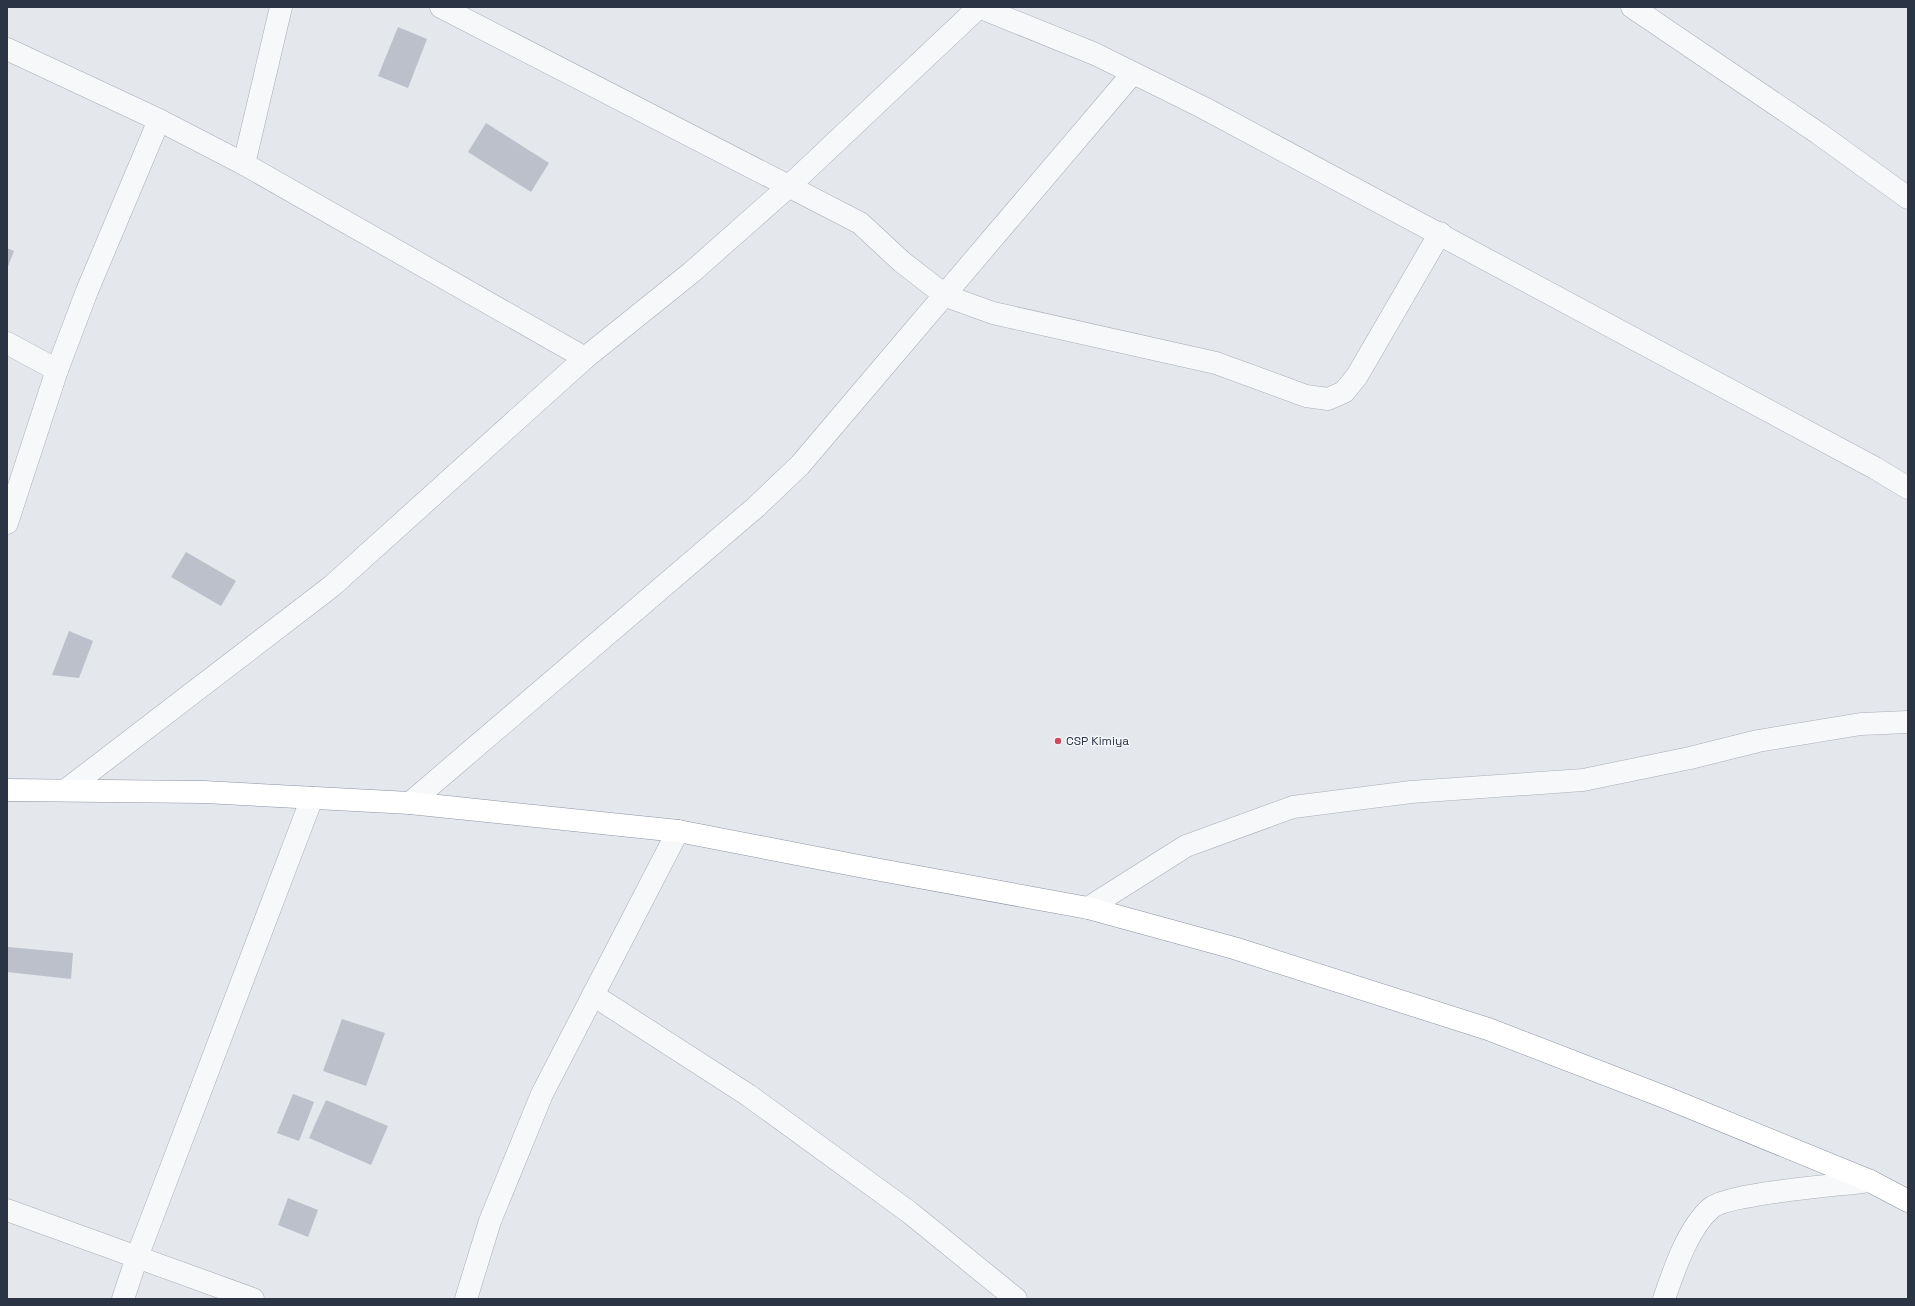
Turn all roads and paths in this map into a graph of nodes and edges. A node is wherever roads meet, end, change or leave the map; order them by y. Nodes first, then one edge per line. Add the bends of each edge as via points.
1 (281, 7) edge
2 (441, 7) edge
3 (979, 7) edge
4 (1632, 7) edge
5 (7, 49) edge
6 (1133, 72) junction
7 (159, 120) junction
8 (244, 164) junction
9 (788, 187) junction
10 (1908, 198) edge
11 (1440, 233) junction
12 (946, 296) junction
13 (7, 343) edge
14 (584, 358) junction
15 (57, 370) junction
16 (1908, 488) edge
17 (7, 523) edge
18 (1908, 722) edge
19 (7, 790) edge
20 (66, 790) junction
21 (312, 798) junction
22 (410, 803) junction
23 (678, 831) junction
24 (1088, 908) junction
25 (593, 995) junction
26 (1870, 1181) junction
27 (1908, 1201) edge
28 (7, 1210) edge
29 (137, 1257) junction
30 (123, 1299) edge
31 (252, 1299) edge
32 (466, 1299) edge
33 (1016, 1299) edge
34 (1664, 1299) edge

1 - 8 street
2 - 9 street
3 - 6 street
3 - 9 street
4 - 10 street via 1818,133
5 - 7 street
6 - 11 street
6 - 12 street
7 - 8 street
7 - 15 street via 87,291
8 - 14 street
9 - 12 street via 860,223 902,262
9 - 14 street via 692,272
11 - 12 street via 1356,376 1344,392 1328,399 1306,396 1216,363 994,314
11 - 16 street
12 - 22 street via 800,465 756,507
13 - 15 street
14 - 20 street via 332,586
15 - 17 street
18 - 24 street via 1861,724 1758,741 1583,780 1411,792 1293,807 1186,846
19 - 20 highway
20 - 21 highway via 204,792
21 - 22 highway
21 - 29 street
22 - 23 highway
23 - 24 highway via 864,868
23 - 25 street
24 - 26 highway via 1234,948 1488,1029 1667,1098
25 - 32 street via 542,1094 490,1221
25 - 33 street via 748,1095 909,1212
26 - 27 highway
26 - 34 street via 1734,1198 1712,1207 1693,1230
28 - 29 street
29 - 30 street
29 - 31 street

